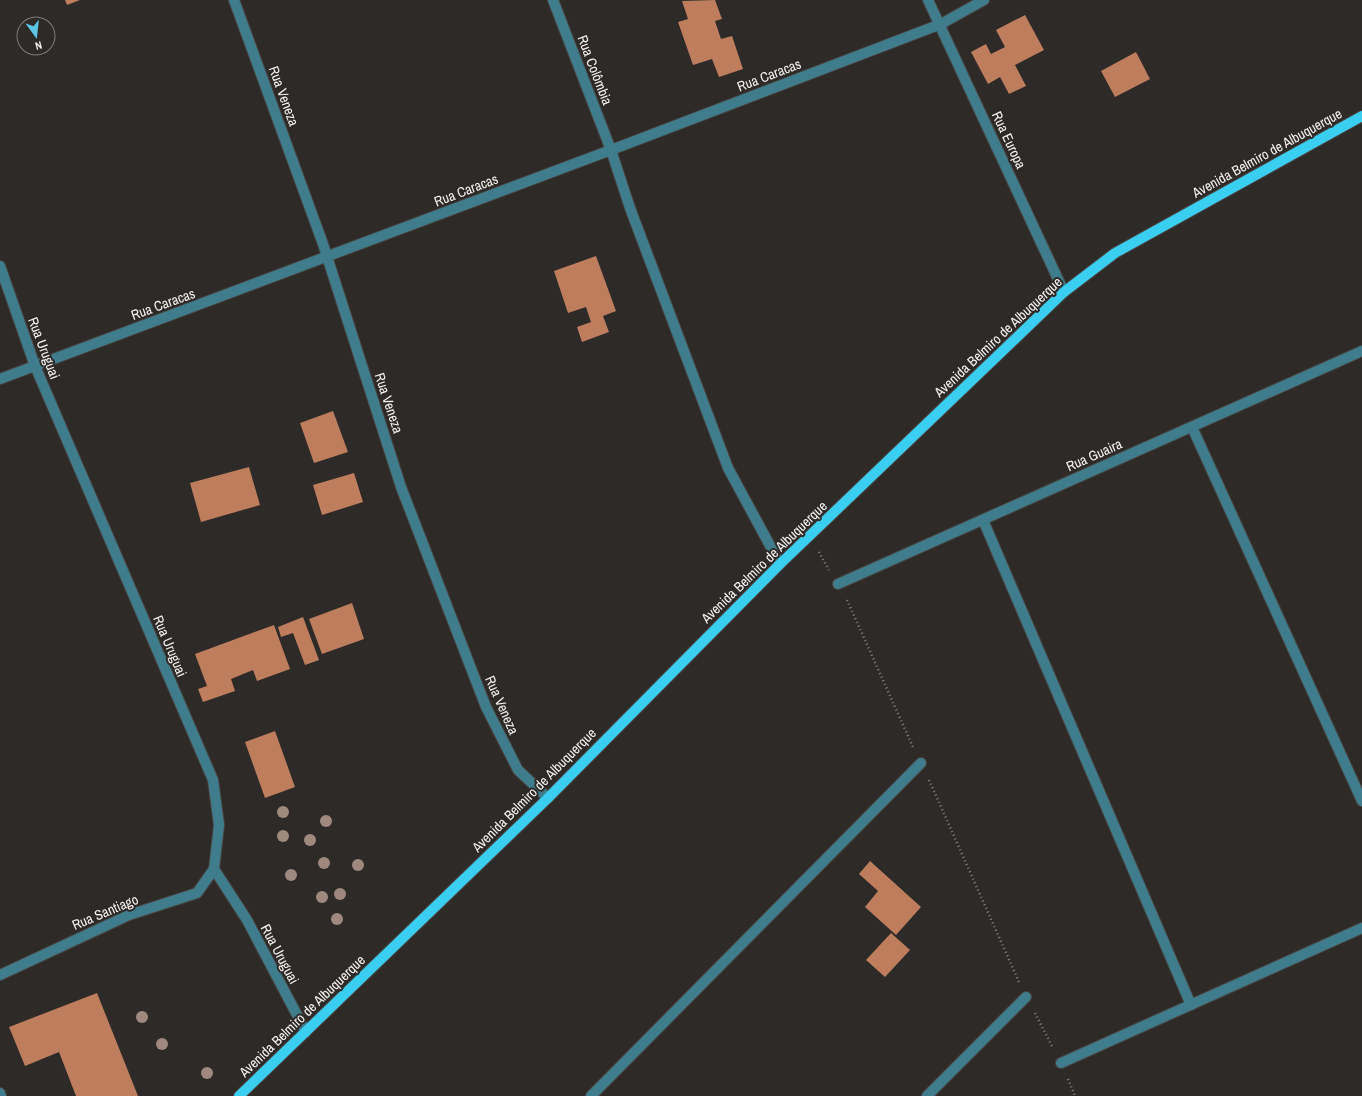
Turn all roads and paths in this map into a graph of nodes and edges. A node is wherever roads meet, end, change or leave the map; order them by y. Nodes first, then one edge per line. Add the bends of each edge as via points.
1 (234, 0) edge
2 (553, 0) edge
3 (928, 0) edge
4 (984, 0) edge
5 (940, 24) junction
6 (1362, 116) edge
7 (611, 150) junction
8 (327, 257) junction
9 (0, 266) edge
10 (1064, 292) junction
11 (1362, 351) edge
12 (35, 366) junction
13 (0, 379) edge
14 (1192, 427) junction
15 (983, 520) junction
16 (809, 536) junction
17 (780, 564) junction
18 (838, 584) junction
19 (921, 763) junction
20 (548, 798) junction
21 (1362, 801) edge
22 (214, 869) junction
23 (1362, 928) edge
24 (0, 975) edge
25 (1026, 996) junction
26 (1191, 1005) junction
27 (306, 1032) junction
28 (1061, 1063) junction
29 (239, 1096) edge
30 (591, 1096) edge
31 (927, 1096) edge
32 (1075, 1096) edge

1 - 8 street, Rua Veneza
2 - 7 street, Rua Colômbia
3 - 5 street, Rua Europa
4 - 5 street, Rua Caracas
5 - 7 street, Rua Caracas
5 - 10 street, Rua Europa
6 - 10 main road, Avenida Belmiro de Albuquerque via 1115,253
7 - 8 street, Rua Caracas
7 - 17 street, Rua Colômbia via 630,208 728,468
8 - 12 street, Rua Caracas
8 - 20 street, Rua Veneza via 401,487 486,707 518,770
9 - 12 street, Rua Uruguai
10 - 16 main road, Avenida Belmiro de Albuquerque
11 - 14 street, Rua Guaira
12 - 13 street, Rua Caracas
12 - 22 street, Rua Uruguai via 213,780 219,825
14 - 15 street, Rua Guaira
14 - 21 street
15 - 18 street, Rua Guaira
15 - 26 street
16 - 17 main road, Avenida Belmiro de Albuquerque
16 - 18 path
17 - 20 main road, Avenida Belmiro de Albuquerque
18 - 19 path
19 - 25 path
19 - 30 street
20 - 27 main road, Avenida Belmiro de Albuquerque
22 - 24 street, Rua Santiago via 197,893 129,915
22 - 27 street, Rua Uruguai via 246,920
23 - 26 street
25 - 28 path
25 - 31 street
26 - 28 street
27 - 29 main road, Avenida Belmiro de Albuquerque
28 - 32 path

